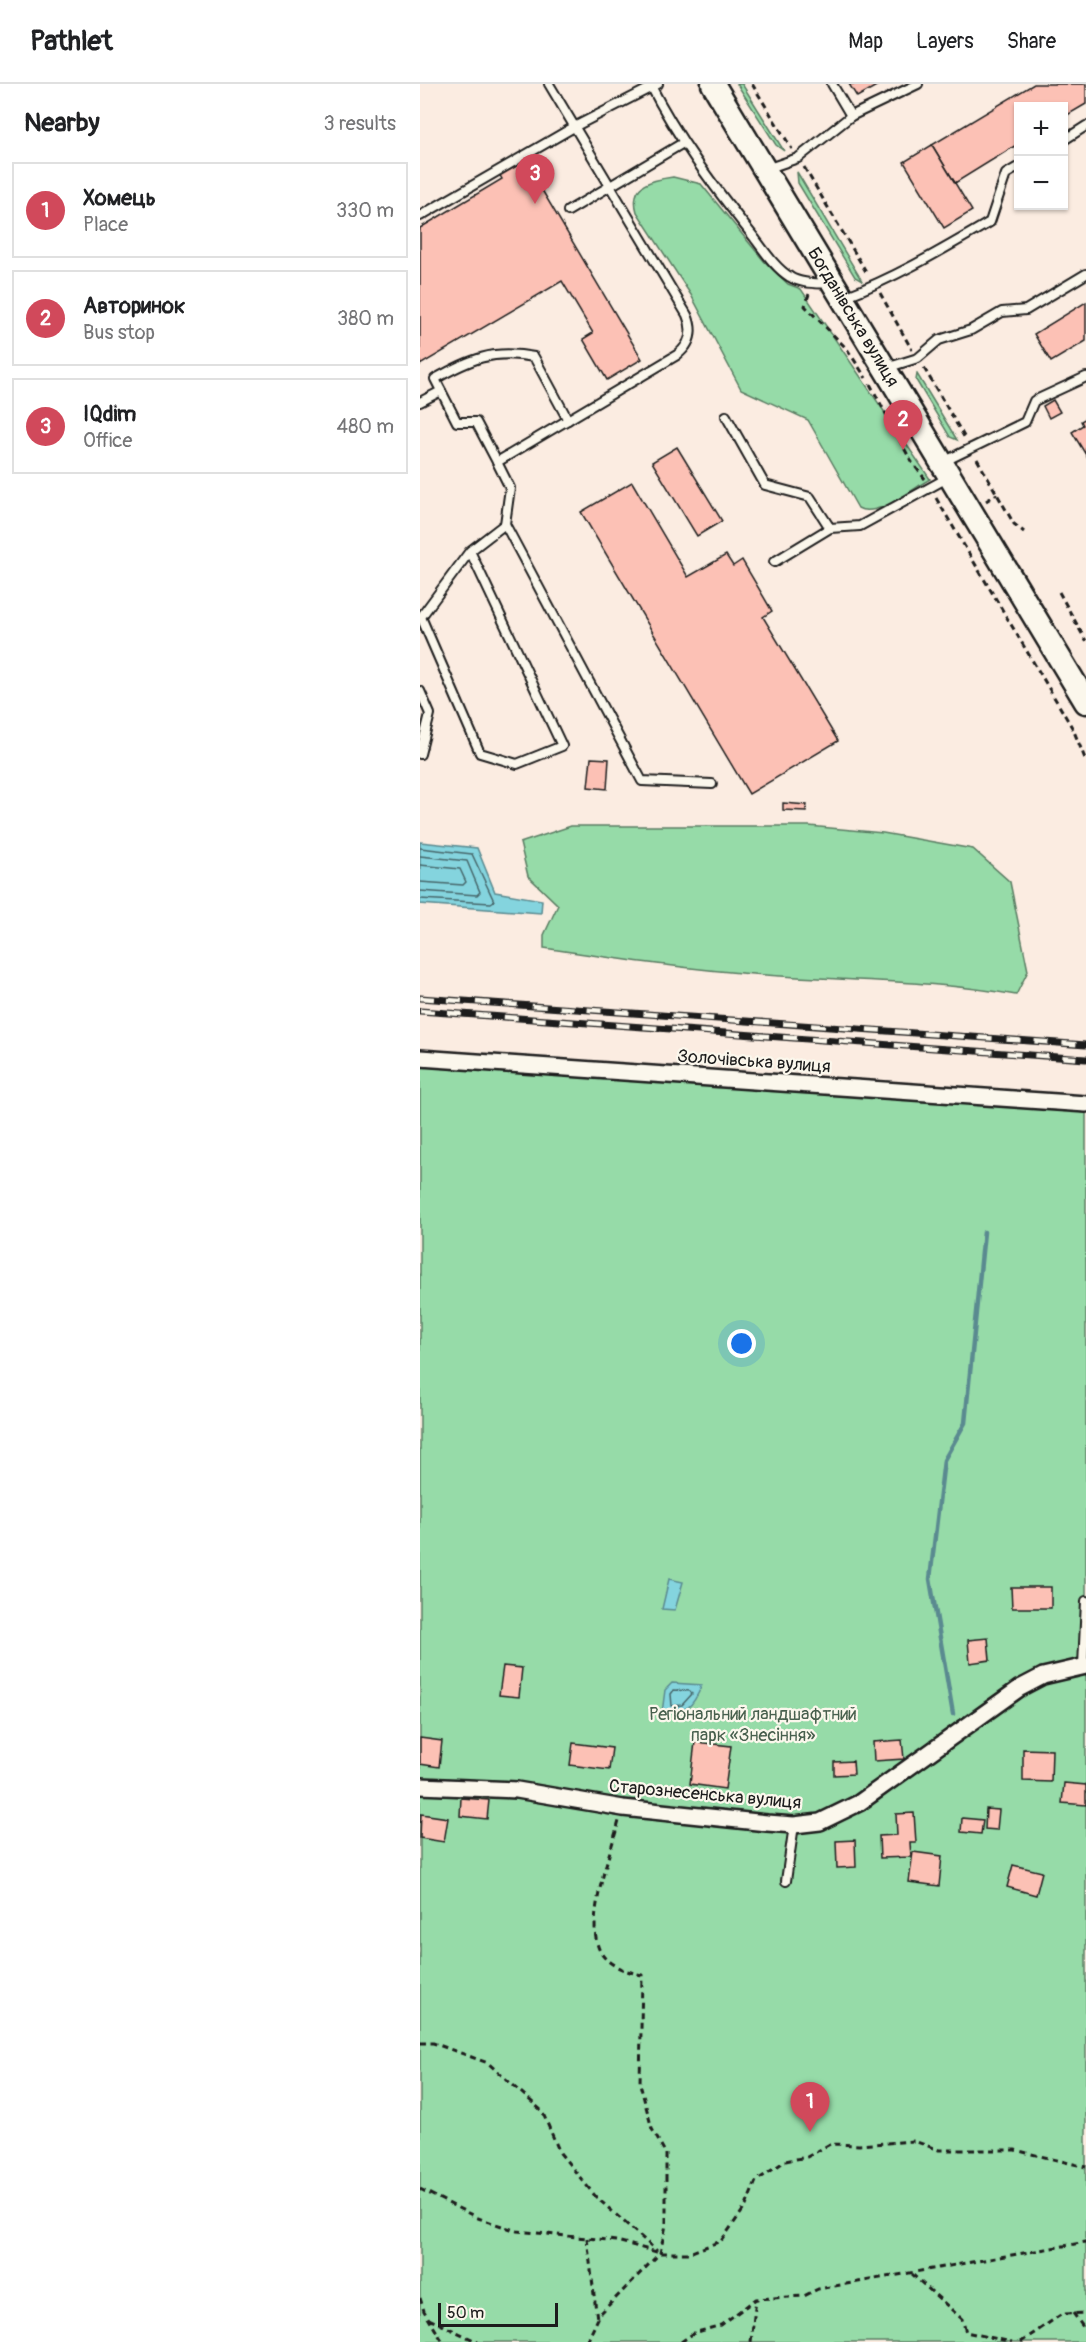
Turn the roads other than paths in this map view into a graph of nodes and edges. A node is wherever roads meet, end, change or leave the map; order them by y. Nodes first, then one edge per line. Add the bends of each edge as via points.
1 (549, 84) edge
2 (713, 84) edge
3 (832, 84) edge
4 (918, 84) edge
5 (653, 85) edge
6 (851, 116) junction
7 (1086, 126) edge
8 (574, 127) junction
9 (1068, 137) edge
10 (683, 143) junction
11 (764, 169) junction
12 (1014, 169) edge
13 (610, 186) junction
14 (568, 212) dead end
15 (420, 216) edge
16 (1086, 274) edge
17 (829, 288) junction
18 (884, 368) junction
19 (1086, 377) edge
20 (441, 391) junction
21 (420, 402) edge
22 (726, 416) dead end
23 (568, 420) junction
24 (497, 462) junction
25 (941, 475) junction
26 (505, 524) junction
27 (830, 528) junction
28 (470, 550) junction
29 (774, 562) dead end
30 (420, 691) edge
31 (1086, 702) edge
32 (420, 754) edge
33 (712, 784) dead end
34 (420, 1058) edge
35 (1086, 1104) edge
36 (1086, 1601) edge
37 (1085, 1666) edge
38 (420, 1786) edge
39 (794, 1825) junction
40 (786, 1881) dead end

1 - 8 lane
2 - 11 main road, Богданівська вулиця
3 - 6 lane
4 - 6 lane
5 - 8 lane
5 - 10 lane
6 - 11 lane via 798,158
7 - 9 lane
8 - 13 lane
8 - 15 lane
10 - 13 lane
10 - 17 lane via 707,179 790,277
11 - 17 main road, Богданівська вулиця
12 - 17 lane via 1006,174 990,222 874,286
13 - 14 lane
13 - 23 lane via 687,315 690,337 677,355
16 - 18 lane via 1026,310 1002,312 971,330 939,340 918,358
17 - 18 main road, Богданівська вулиця
18 - 25 main road, Богданівська вулиця
19 - 25 lane via 1034,401 1025,422
20 - 21 lane
20 - 23 lane via 435,379 470,359 515,354 534,357
20 - 24 lane via 457,422 476,422
22 - 27 lane via 765,485 810,497
23 - 24 lane
24 - 26 lane via 510,488
25 - 27 lane via 860,526
25 - 31 main road, Богданівська вулиця via 1075,678
26 - 28 lane
26 - 33 lane via 642,781
27 - 29 lane
28 - 28 lane via 421,616 480,753 517,764 562,746
30 - 32 lane via 430,714
34 - 35 street, Золочівська вулиця
36 - 37 lane
37 - 39 street, Старознесенська вулиця via 1042,1676 1020,1688 860,1803 820,1822
38 - 39 street, Старознесенська вулиця via 517,1790 623,1808
39 - 40 lane

